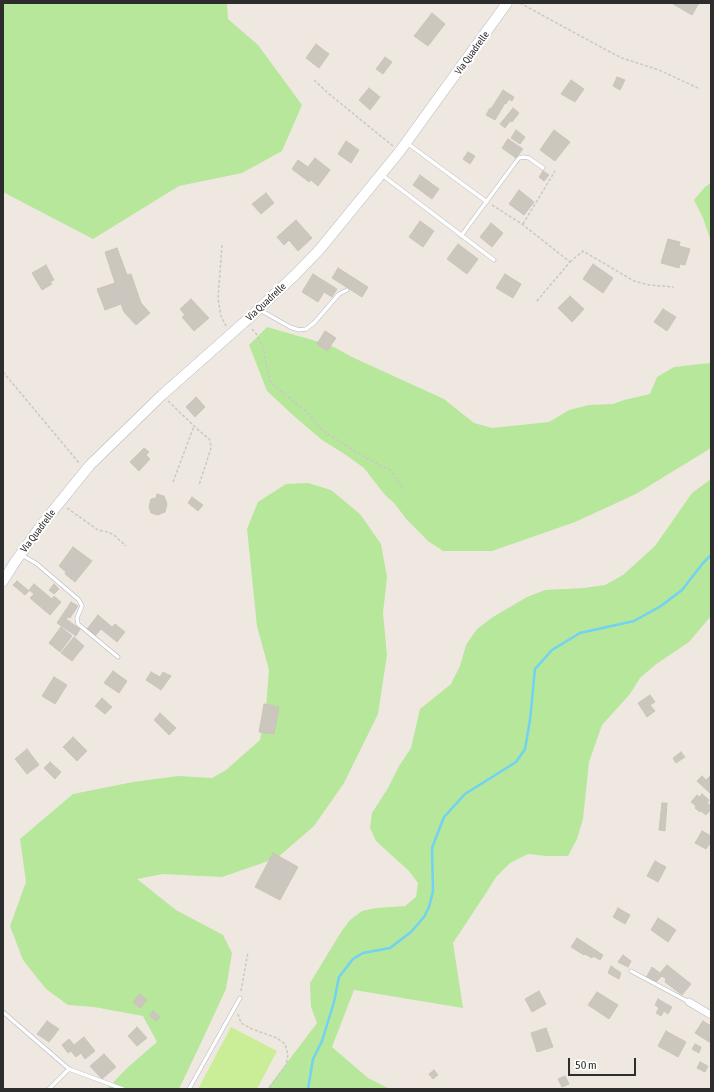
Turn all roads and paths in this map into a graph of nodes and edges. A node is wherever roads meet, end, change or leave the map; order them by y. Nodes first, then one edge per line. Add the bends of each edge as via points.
1 (508, 3) edge
2 (520, 3) edge
3 (314, 80) dead end
4 (698, 88) dead end
5 (406, 142) junction
6 (400, 151) junction
7 (543, 168) dead end
8 (555, 171) dead end
9 (382, 175) junction
10 (487, 202) junction
11 (522, 224) junction
12 (461, 236) junction
13 (222, 245) dead end
14 (494, 260) dead end
15 (570, 262) junction
16 (674, 287) dead end
17 (348, 290) dead end
18 (536, 302) dead end
19 (259, 309) junction
20 (245, 322) junction
21 (231, 334) junction
22 (3, 372) edge
23 (162, 395) junction
24 (194, 426) junction
25 (85, 471) junction
26 (173, 482) dead end
27 (199, 485) dead end
28 (402, 487) dead end
29 (59, 503) junction
30 (126, 546) dead end
31 (20, 554) junction
32 (3, 581) edge
33 (118, 657) dead end
34 (248, 952) dead end
35 (631, 971) dead end
36 (240, 998) junction
37 (689, 1002) joint
38 (3, 1012) edge
39 (711, 1015) edge
40 (69, 1069) junction
41 (49, 1089) edge
42 (123, 1089) edge
43 (189, 1089) edge
44 (269, 1089) edge

1 - 5 street, Via Quadrelle
2 - 4 path via 622,58 659,70
3 - 6 path
5 - 6 street, Via Quadrelle
5 - 10 lane
6 - 9 street, Via Quadrelle
7 - 10 lane via 529,158 519,158
8 - 11 path
9 - 12 lane
9 - 19 street, Via Quadrelle via 320,249
10 - 11 path
10 - 12 lane
11 - 15 path
12 - 14 lane
13 - 21 path via 218,305
15 - 16 path via 583,251 634,281
15 - 18 path
17 - 19 lane via 339,294 306,329 290,327
19 - 20 street, Via Quadrelle
20 - 21 street, Via Quadrelle
20 - 28 path via 258,336 270,383 307,412 322,430 390,470
21 - 23 street, Via Quadrelle
22 - 25 path
23 - 24 path
23 - 25 street, Via Quadrelle
24 - 26 path
24 - 27 path via 210,440 211,448
25 - 29 street, Via Quadrelle
29 - 30 path via 96,528 114,535
29 - 31 street, Via Quadrelle
31 - 32 street, Via Quadrelle
31 - 33 lane via 37,564 79,600 82,606 77,618 78,624
34 - 36 path
35 - 37 lane
36 - 43 lane
36 - 44 path via 238,1012 241,1023 285,1044 288,1056 286,1065
37 - 39 street
38 - 40 lane
40 - 41 lane
40 - 42 lane

